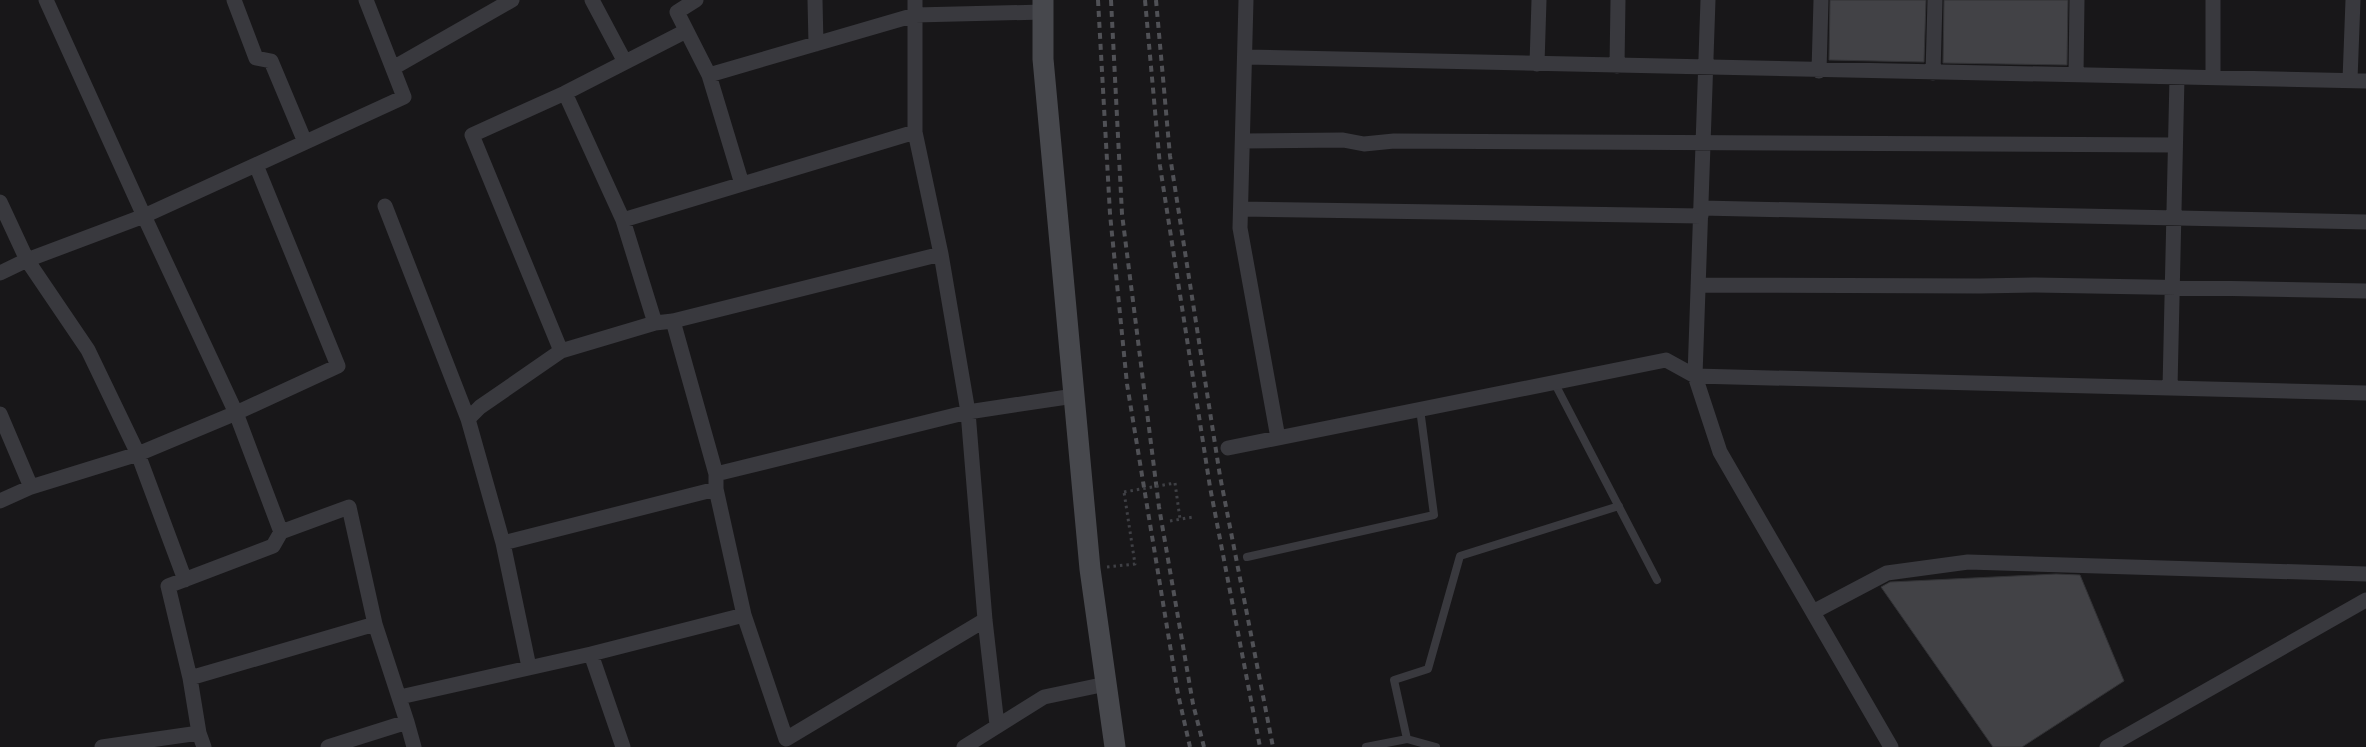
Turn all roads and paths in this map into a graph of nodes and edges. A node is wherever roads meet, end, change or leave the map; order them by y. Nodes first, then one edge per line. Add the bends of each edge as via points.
1 (46, 0) edge
2 (234, 0) edge
3 (366, 0) edge
4 (512, 0) edge
5 (592, 0) edge
6 (696, 0) edge
7 (815, 0) edge
8 (1246, 0) edge
9 (1539, 0) edge
10 (1618, 0) edge
11 (1708, 0) edge
12 (1821, 0) edge
13 (1935, 0) edge
14 (2077, 0) edge
15 (2213, 0) edge
16 (2353, 0) edge
17 (1043, 6) edge
18 (915, 8) edge
19 (686, 31) junction
20 (816, 44) junction
21 (1245, 57) junction
22 (625, 62) junction
23 (1537, 64) junction
24 (1617, 66) junction
25 (393, 68) junction
26 (1705, 68) junction
27 (1819, 71) junction
28 (1934, 73) junction
29 (709, 75) junction
30 (2076, 76) junction
31 (2177, 77) junction
32 (2213, 78) junction
33 (2350, 80) junction
34 (2366, 81) edge
35 (565, 93) junction
36 (915, 132) junction
37 (1243, 141) junction
38 (1703, 141) junction
39 (305, 142) junction
40 (2175, 145) junction
41 (256, 165) junction
42 (742, 184) junction
43 (0, 202) edge
44 (385, 206) dead end
45 (1241, 209) junction
46 (1701, 212) junction
47 (144, 216) junction
48 (2174, 218) junction
49 (624, 220) junction
50 (2366, 222) edge
51 (941, 254) junction
52 (26, 260) junction
53 (0, 273) edge
54 (1698, 285) junction
55 (2172, 287) junction
56 (2366, 291) edge
57 (673, 321) junction
58 (656, 323) junction
59 (561, 351) junction
60 (1695, 376) junction
61 (1554, 382) junction
62 (2170, 388) junction
63 (2366, 392) edge
64 (1074, 396) junction
65 (1420, 409) junction
66 (968, 412) junction
67 (236, 413) junction
68 (0, 414) edge
69 (468, 419) junction
70 (1278, 438) junction
71 (1228, 448) dead end
72 (138, 454) junction
73 (716, 481) junction
74 (30, 487) junction
75 (0, 501) edge
76 (1619, 506) junction
77 (1193, 517) dead end
78 (1180, 519) junction
79 (1170, 521) dead end
80 (281, 532) junction
81 (503, 544) junction
82 (1247, 557) dead end
83 (1090, 569) junction
84 (2366, 574) edge
85 (185, 580) junction
86 (1657, 580) dead end
87 (2366, 600) edge
88 (1813, 612) junction
89 (744, 615) junction
90 (985, 620) junction
91 (375, 624) junction
92 (591, 654) junction
93 (529, 667) junction
94 (190, 678) junction
95 (1106, 684) junction
96 (400, 697) junction
97 (407, 722) junction
98 (997, 725) junction
99 (1407, 739) junction
100 (202, 740) edge
101 (102, 747) edge
102 (328, 747) edge
103 (414, 747) edge
104 (623, 747) edge
105 (964, 747) edge
106 (1115, 747) edge
107 (1366, 747) edge
108 (1436, 747) edge
109 (1891, 747) edge
110 (2106, 747) edge

1 - 47 street
2 - 39 street via 256,58 271,61
3 - 25 street
4 - 25 street
5 - 22 street
6 - 19 street via 677,12
7 - 20 street
8 - 21 street
9 - 23 street
10 - 24 street
11 - 26 street
12 - 27 street
13 - 28 street
14 - 30 street
15 - 32 street
16 - 33 street
17 - 18 street
17 - 64 street via 1043,59
18 - 20 street
18 - 36 street
19 - 22 street
19 - 29 street
20 - 29 street
21 - 23 street
21 - 37 street
22 - 35 street
23 - 24 street
24 - 26 street
25 - 39 street via 404,97
26 - 27 street
26 - 38 street
27 - 28 street
28 - 30 street
29 - 42 street
30 - 31 street
31 - 32 street
31 - 40 street
32 - 33 street
33 - 34 street
35 - 49 street
35 - 59 street via 472,135
36 - 42 street
36 - 51 street
37 - 38 street via 1343,140 1364,144 1394,141
37 - 45 street
38 - 40 street
38 - 46 street
39 - 41 street
40 - 48 street
41 - 47 street
41 - 67 street via 338,366
42 - 49 street
43 - 52 street
44 - 69 street
45 - 46 street
45 - 70 street via 1240,228
46 - 48 street
46 - 54 street
47 - 52 street
47 - 67 street
48 - 50 street
48 - 55 street
49 - 58 street
51 - 57 street
51 - 66 street
52 - 53 street
52 - 72 street via 88,350
54 - 55 street
54 - 60 street
55 - 56 street
55 - 62 street
57 - 58 street
57 - 73 street
58 - 59 street
59 - 69 street via 480,407
60 - 61 street via 1666,360
60 - 62 street
60 - 88 street via 1720,452
61 - 65 street
61 - 76 lane
62 - 63 street
64 - 66 street
64 - 83 street
65 - 70 street
65 - 82 lane via 1434,515
66 - 73 street
66 - 90 street
67 - 72 street
67 - 80 street
68 - 74 street
69 - 81 street
70 - 71 street
72 - 74 street
72 - 85 street
73 - 81 street
73 - 89 street
74 - 75 street
76 - 86 lane
76 - 99 lane via 1460,556 1428,669 1394,680
77 - 78 path
78 - 79 path
78 - 83 path, bridge via 1175,483 1124,492 1135,564
80 - 85 street via 273,546
80 - 91 street via 350,507
81 - 93 street
83 - 95 street
84 - 88 street via 1968,562 1887,573
85 - 94 street via 168,586
87 - 110 street
88 - 109 street
89 - 90 street via 786,739
89 - 92 street
90 - 98 street
91 - 94 street
91 - 96 street
92 - 93 street
92 - 104 street
93 - 96 street
94 - 100 street
95 - 98 street via 1044,698
95 - 106 street
96 - 97 street
97 - 102 street
97 - 103 street
98 - 105 street
99 - 107 lane
99 - 108 lane
100 - 101 street

